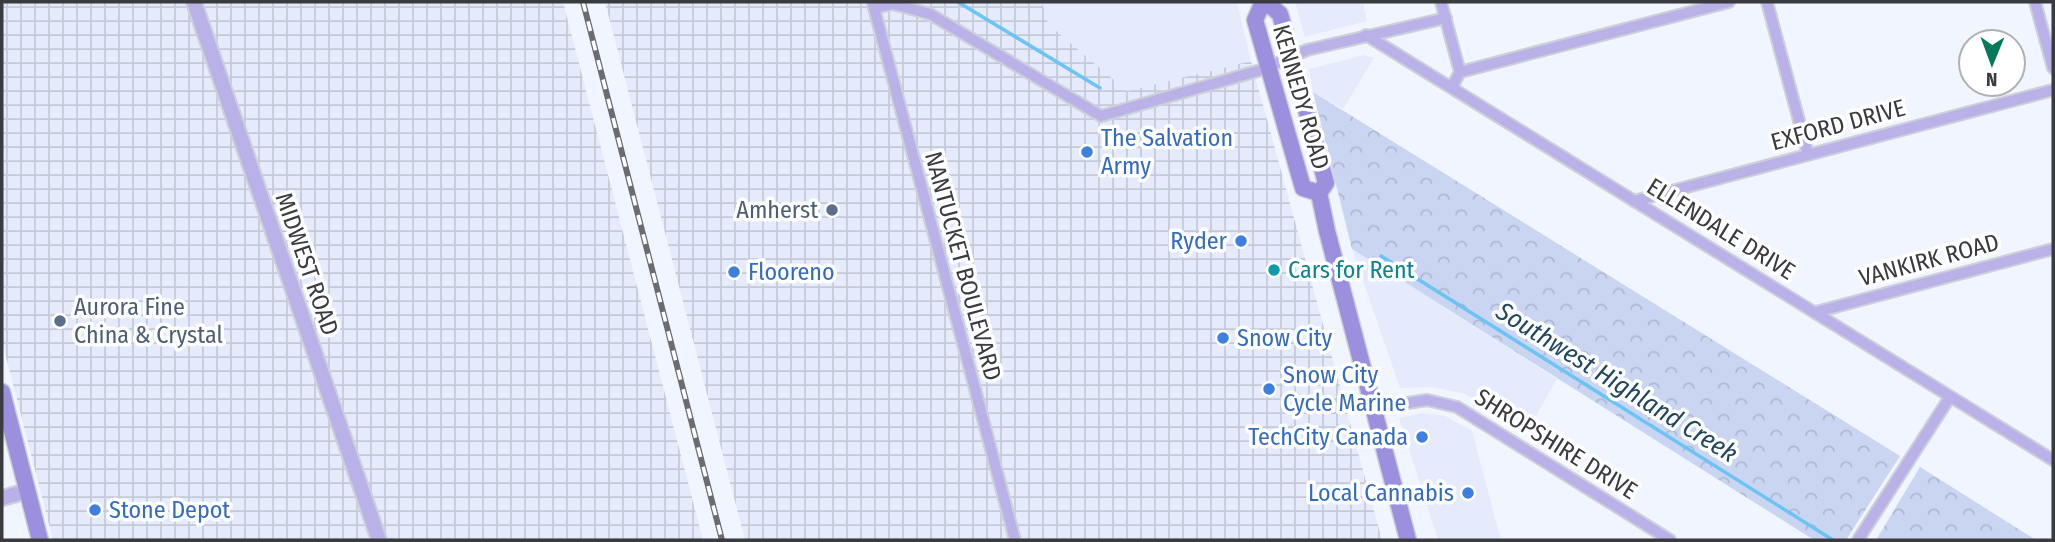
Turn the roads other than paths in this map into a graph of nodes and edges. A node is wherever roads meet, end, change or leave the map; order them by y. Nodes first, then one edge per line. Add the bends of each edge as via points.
1 (194, 2) edge
2 (1264, 2) edge
3 (1441, 2) edge
4 (1729, 2) edge
5 (1767, 2) edge
6 (2035, 2) edge
7 (873, 5) edge
8 (1446, 18) junction
9 (1366, 35) junction
10 (1292, 56) junction
11 (1268, 67) junction
12 (2053, 68) edge
13 (1460, 72) junction
14 (1452, 87) junction
15 (2053, 90) edge
16 (1808, 154) junction
17 (1319, 193) junction
18 (1634, 201) junction
19 (2053, 249) edge
20 (1816, 312) junction
21 (2, 392) edge
22 (1950, 397) junction
23 (1374, 408) junction
24 (2053, 460) edge
25 (27, 491) junction
26 (2, 498) edge
27 (1654, 536) edge
28 (40, 540) edge
29 (379, 540) edge
30 (1015, 540) edge
31 (1408, 540) edge
32 (1670, 540) edge
33 (1858, 540) edge

1 - 29 street, MIDWEST ROAD
2 - 10 main road, KENNEDY ROAD via 1280,14
2 - 11 main road, KENNEDY ROAD via 1255,20
3 - 8 street
4 - 13 street
5 - 16 street
6 - 12 street
7 - 11 street via 893,4 930,14 1101,116
7 - 30 street, NANTUCKET BOULEVARD
8 - 9 street
8 - 13 street
9 - 10 street
9 - 14 street, ELLENDALE DRIVE
10 - 11 street
10 - 17 main road, KENNEDY ROAD via 1326,183
11 - 17 main road, KENNEDY ROAD via 1303,188
13 - 14 street
14 - 18 street, ELLENDALE DRIVE
15 - 16 street, EXFORD DRIVE
16 - 18 street, EXFORD DRIVE
17 - 23 main road, KENNEDY ROAD
18 - 20 street, ELLENDALE DRIVE
19 - 20 street, VANKIRK ROAD
20 - 22 street, ELLENDALE DRIVE
21 - 25 main road
22 - 24 street, ELLENDALE DRIVE
22 - 33 street
23 - 27 street, SHROPSHIRE DRIVE via 1427,400 1457,407
23 - 31 main road, KENNEDY ROAD
25 - 26 street
25 - 28 main road
27 - 32 street, SHROPSHIRE DRIVE

